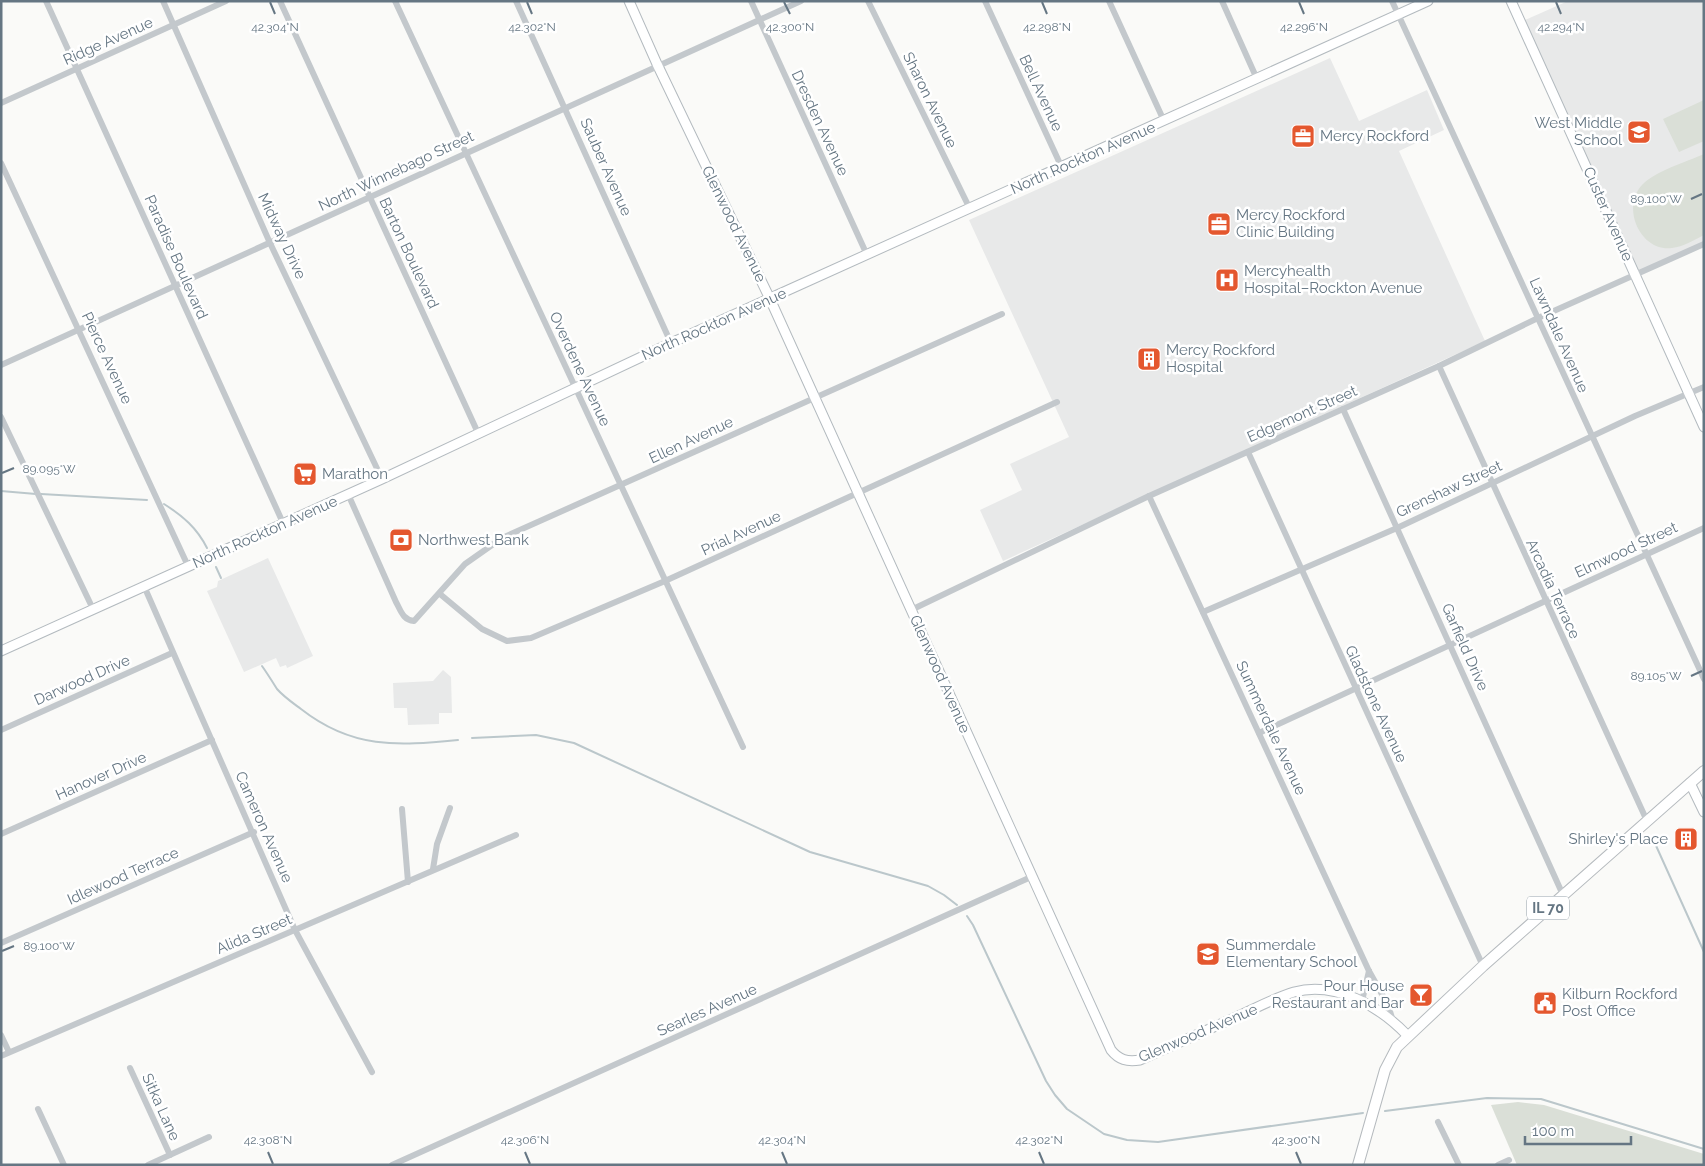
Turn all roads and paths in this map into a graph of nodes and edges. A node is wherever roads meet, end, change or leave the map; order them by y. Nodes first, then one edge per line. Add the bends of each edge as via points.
1 (46, 1) edge
2 (163, 1) edge
3 (226, 1) edge
4 (280, 1) edge
5 (395, 1) edge
6 (516, 1) edge
7 (630, 1) edge
8 (751, 1) edge
9 (801, 1) edge
10 (868, 1) edge
11 (985, 1) edge
12 (1108, 1) edge
13 (1222, 1) edge
14 (1392, 1) edge
15 (1428, 1) edge
16 (1511, 1) edge
17 (1398, 15) junction
18 (760, 20) junction
19 (174, 25) junction
20 (657, 64) junction
21 (77, 68) junction
22 (1257, 80) junction
23 (1, 103) edge
24 (566, 109) junction
25 (1164, 121) junction
26 (465, 152) junction
27 (1, 163) edge
28 (1062, 168) junction
29 (369, 196) junction
30 (970, 209) junction
31 (270, 243) junction
32 (1704, 244) edge
33 (867, 255) junction
34 (1636, 275) junction
35 (175, 284) junction
36 (770, 299) junction
37 (1002, 314) dead end
38 (1538, 318) junction
39 (80, 329) junction
40 (671, 343) junction
41 (1, 364) edge
42 (1439, 366) junction
43 (1704, 387) edge
44 (575, 388) junction
45 (1689, 394) junction
46 (814, 397) junction
47 (1057, 402) dead end
48 (1343, 409) junction
49 (1, 417) edge
50 (1704, 427) edge
51 (478, 433) junction
52 (1591, 437) junction
53 (1248, 452) junction
54 (382, 479) junction
55 (1490, 483) junction
56 (621, 486) junction
57 (857, 493) junction
58 (348, 494) junction
59 (1149, 496) junction
60 (283, 523) junction
61 (1397, 528) junction
62 (1704, 528) edge
63 (1646, 555) junction
64 (188, 566) junction
65 (1301, 570) junction
66 (665, 581) junction
67 (144, 586) junction
68 (440, 594) junction
69 (1546, 601) junction
70 (93, 609) junction
71 (911, 610) junction
72 (1203, 612) junction
73 (1450, 646) junction
74 (1, 651) edge
75 (172, 653) junction
76 (1704, 679) edge
77 (1355, 689) junction
78 (1, 730) edge
79 (1259, 733) junction
80 (212, 740) junction
81 (743, 747) dead end
82 (1704, 771) edge
83 (1690, 783) junction
84 (450, 808) dead end
85 (402, 809) dead end
86 (1704, 812) edge
87 (1646, 821) junction
88 (254, 832) junction
89 (1, 834) edge
90 (516, 835) dead end
91 (433, 869) junction
92 (1031, 877) junction
93 (408, 882) junction
94 (1563, 895) junction
95 (295, 930) junction
96 (1, 943) edge
97 (1483, 966) junction
98 (1369, 971) junction
99 (1362, 1001) junction
100 (1394, 1021) junction
101 (1, 1035) edge
102 (1407, 1035) junction
103 (9, 1052) junction
104 (1, 1056) edge
105 (130, 1068) dead end
106 (372, 1072) dead end
107 (38, 1109) dead end
108 (1438, 1122) dead end
109 (208, 1137) dead end
110 (170, 1155) junction
111 (1509, 1160) dead end
112 (64, 1165) edge
113 (148, 1165) edge
114 (392, 1165) edge
115 (1358, 1165) edge
116 (1459, 1165) edge
117 (1498, 1165) edge

1 - 21 street, Paradise Boulevard
2 - 19 street, Midway Drive
3 - 19 street, Ridge Avenue
4 - 29 street, Barton Boulevard
5 - 26 street, Overdene Avenue
6 - 24 street, Sauber Avenue
7 - 20 street, Glenwood Avenue
8 - 18 street, Dresden Avenue
9 - 18 street, North Winnebago Street
10 - 30 street, Sharon Avenue
11 - 28 street, Bell Avenue
12 - 25 street
13 - 22 street
14 - 17 street, Lawndale Avenue
15 - 17 street, North Rockton Avenue
16 - 34 street, Custer Avenue
17 - 22 street, North Rockton Avenue
17 - 38 street, Lawndale Avenue
18 - 20 street, North Winnebago Street
18 - 33 street, Dresden Avenue
19 - 21 street, Ridge Avenue
19 - 31 street, Midway Drive
20 - 24 street, North Winnebago Street
20 - 36 street, Glenwood Avenue
21 - 23 street, Ridge Avenue
21 - 35 street, Paradise Boulevard
22 - 25 street, North Rockton Avenue
24 - 26 street, North Winnebago Street
24 - 40 street, Sauber Avenue
25 - 28 street, North Rockton Avenue
26 - 29 street, North Winnebago Street
26 - 44 street, Overdene Avenue
27 - 39 street, Pierce Avenue
28 - 30 street, North Rockton Avenue
29 - 31 street, North Winnebago Street
29 - 51 street, Barton Boulevard
30 - 33 street, North Rockton Avenue
31 - 35 street, North Winnebago Street
31 - 54 street, Midway Drive
32 - 34 street, Edgemont Street
33 - 36 street, North Rockton Avenue
34 - 38 street, Edgemont Street
34 - 45 street, Custer Avenue
35 - 39 street, North Winnebago Street
35 - 60 street, Paradise Boulevard
36 - 40 street, North Rockton Avenue
36 - 46 street, Glenwood Avenue
37 - 46 street, Ellen Avenue
38 - 42 street, Edgemont Street
38 - 52 street, Lawndale Avenue
39 - 41 street, North Winnebago Street
39 - 64 street, Pierce Avenue
40 - 44 street, North Rockton Avenue
42 - 48 street, Edgemont Street
42 - 55 street, Arcadia Terrace
43 - 45 street, Grenshaw Street
44 - 51 street, North Rockton Avenue
44 - 56 street, Overdene Avenue
45 - 50 street, Custer Avenue
45 - 52 street, Grenshaw Street
46 - 56 street, Ellen Avenue
46 - 57 street, Glenwood Avenue
47 - 57 street, Prial Avenue
48 - 53 street, Edgemont Street
48 - 61 street, Garfield Drive
49 - 70 street
51 - 54 street, North Rockton Avenue
52 - 55 street, Grenshaw Street
52 - 63 street, Lawndale Avenue
53 - 59 street, Edgemont Street
53 - 65 street, Gladstone Avenue
54 - 58 street, North Rockton Avenue
55 - 61 street, Grenshaw Street
55 - 69 street, Arcadia Terrace
56 - 66 street, Overdene Avenue
56 - 68 street, Ellen Avenue via 502,538 465,564
57 - 66 street, Prial Avenue
57 - 71 street, Glenwood Avenue
58 - 60 street, North Rockton Avenue
58 - 68 street, Ellen Avenue via 408,621 414,622
59 - 71 street, Edgemont Street
59 - 72 street, Summerdale Avenue
60 - 64 street, North Rockton Avenue
61 - 65 street, Grenshaw Street
61 - 73 street, Garfield Drive
62 - 63 street, Elmwood Street
63 - 69 street, Elmwood Street
63 - 76 street, Lawndale Avenue
64 - 67 street, North Rockton Avenue
65 - 72 street, Grenshaw Street
65 - 77 street, Gladstone Avenue
66 - 68 street, Prial Avenue via 531,638 507,641 482,629
66 - 81 street, Overdene Avenue
67 - 70 street, North Rockton Avenue
67 - 75 street, Cameron Avenue
69 - 73 street, Elmwood Street
69 - 87 street, Arcadia Terrace
70 - 74 street, North Rockton Avenue
71 - 92 street, Glenwood Avenue
72 - 79 street, Summerdale Avenue
73 - 77 street, Elmwood Street
73 - 94 street, Garfield Drive
75 - 78 street, Darwood Drive
75 - 80 street, Cameron Avenue
77 - 79 street, Elmwood Street
77 - 97 street, Gladstone Avenue
79 - 98 street, Summerdale Avenue
80 - 88 street, Cameron Avenue
80 - 89 street, Hanover Drive
82 - 83 main road, IL 70
83 - 86 street
83 - 87 main road, IL 70
84 - 91 street via 437,844
85 - 93 street
87 - 94 main road, IL 70
88 - 95 street, Cameron Avenue
88 - 96 street, Idlewood Terrace
90 - 91 street, Alida Street
91 - 93 street, Alida Street
92 - 99 street, Glenwood Avenue via 1106,1042 1122,1059 1140,1060 1293,992 1332,992
92 - 114 street, Searles Avenue
93 - 95 street, Alida Street
94 - 97 main road, IL 70
95 - 103 street, Alida Street
95 - 106 street, Cameron Avenue
97 - 102 main road, IL 70
98 - 99 street
98 - 100 street, Summerdale Avenue
99 - 100 street, Glenwood Avenue
100 - 102 street, Glenwood Avenue
101 - 103 street
102 - 115 main road, IL 70 via 1384,1070
103 - 104 street, Alida Street
105 - 110 street, Sitka Lane
107 - 112 street
108 - 116 street
109 - 110 street
110 - 113 street
111 - 117 street

